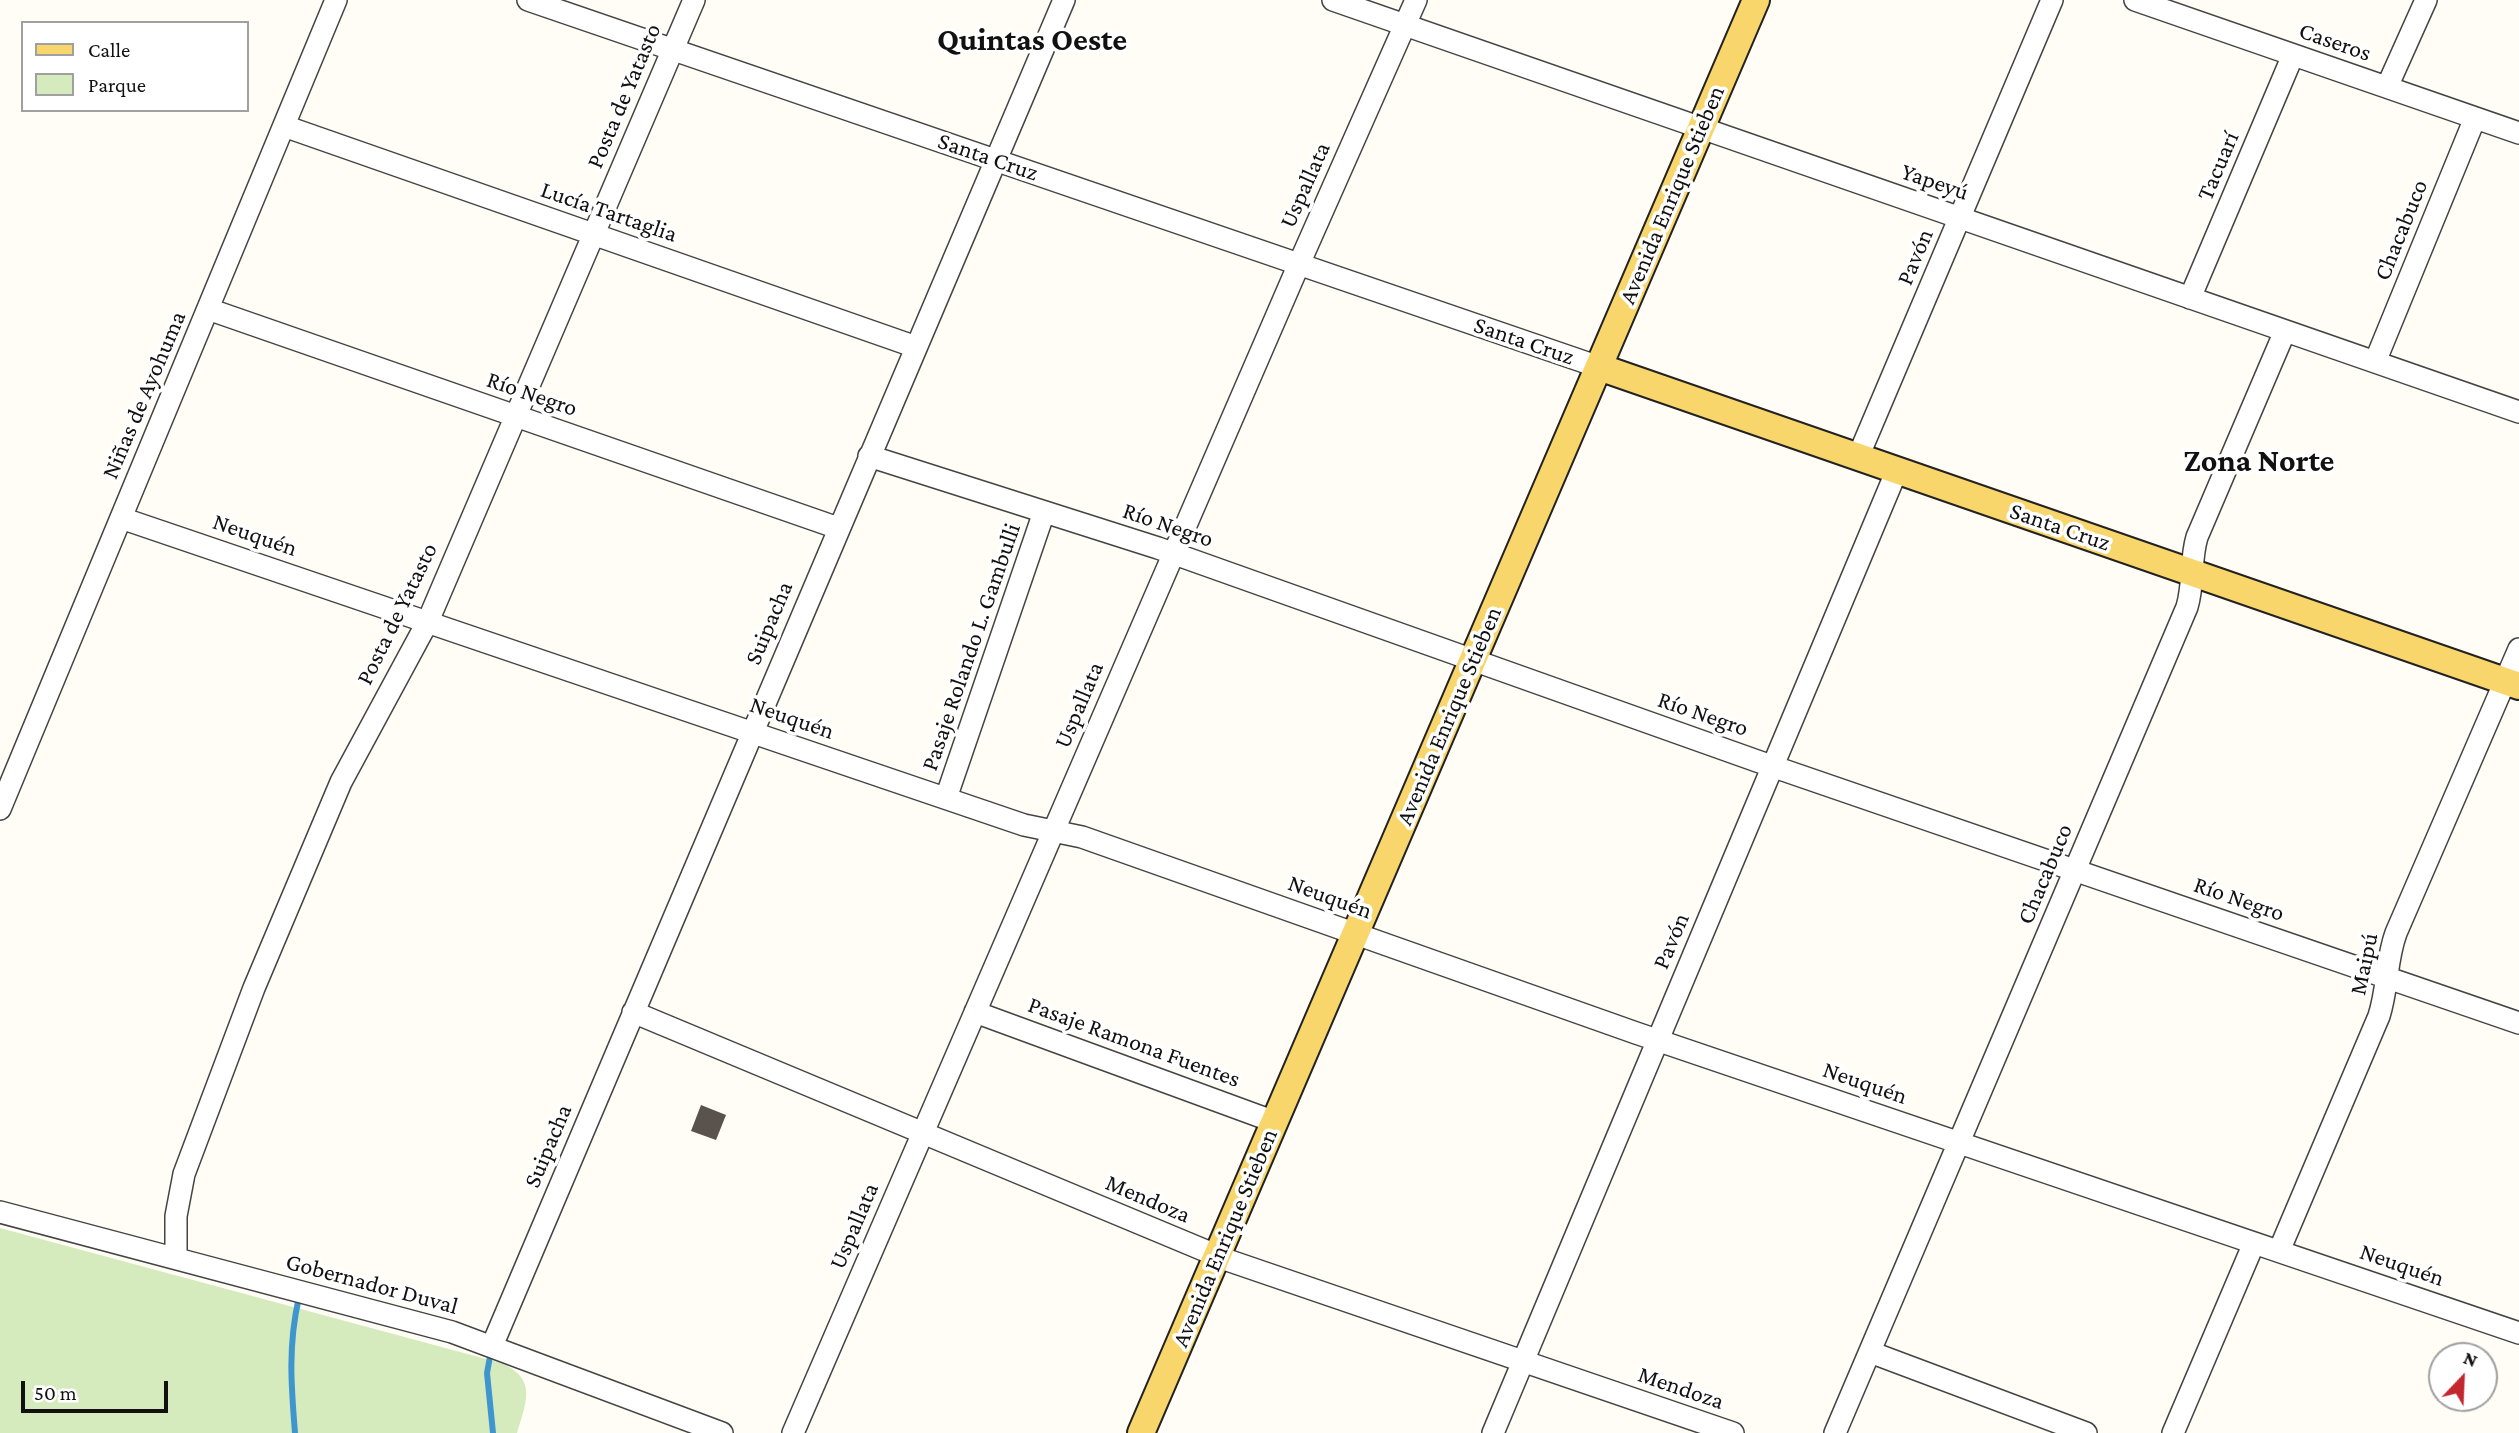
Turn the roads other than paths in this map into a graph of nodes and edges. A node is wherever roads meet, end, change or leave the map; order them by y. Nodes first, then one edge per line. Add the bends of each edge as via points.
1 (336, 0) edge
2 (528, 0) edge
3 (694, 0) edge
4 (1064, 0) edge
5 (1333, 0) edge
6 (1416, 0) edge
7 (1756, 0) edge
8 (2052, 0) edge
9 (2135, 0) edge
10 (2426, 0) edge
11 (1405, 25) junction
12 (673, 49) junction
13 (2293, 55) junction
14 (2387, 87) junction
15 (2475, 118) junction
16 (284, 126) junction
17 (1701, 128) junction
18 (2519, 133) edge
19 (996, 160) junction
20 (1960, 218) junction
21 (593, 234) junction
22 (1299, 264) junction
23 (2190, 298) junction
24 (208, 309) junction
25 (2285, 331) junction
26 (916, 346) junction
27 (2375, 362) junction
28 (1598, 367) junction
29 (2519, 412) edge
30 (516, 416) junction
31 (869, 456) junction
32 (1858, 457) junction
33 (1897, 470) junction
34 (1044, 512) junction
35 (121, 517) junction
36 (838, 528) junction
37 (1173, 554) junction
38 (2192, 573) junction
39 (428, 621) junction
40 (2519, 649) edge
41 (1473, 660) junction
42 (2512, 684) edge
43 (751, 732) junction
44 (1773, 766) junction
45 (946, 798) junction
46 (0, 809) edge
47 (1054, 831) junction
48 (2075, 870) junction
49 (1356, 934) junction
50 (2387, 978) junction
51 (633, 1012) junction
52 (975, 1012) junction
53 (2519, 1023) edge
54 (1658, 1040) junction
55 (1275, 1122) junction
56 (923, 1133) junction
57 (1959, 1142) junction
58 (0, 1212) edge
59 (2254, 1243) junction
60 (2279, 1251) junction
61 (1217, 1256) junction
62 (176, 1258) junction
63 (2519, 1333) edge
64 (492, 1346) junction
65 (1870, 1352) junction
66 (1523, 1362) junction
67 (722, 1433) edge
68 (793, 1433) edge
69 (1141, 1433) edge
70 (1493, 1433) edge
71 (1733, 1433) edge
72 (1835, 1433) edge
73 (2086, 1433) edge
74 (2173, 1433) edge

1 - 16 street, Niñas de Ayohuma
2 - 12 street, Santa Cruz
3 - 12 street, Posta de Yatasto
4 - 19 street, Suipacha
5 - 11 street, Yapeyú
6 - 11 street, Uspallata
7 - 17 main road, Avenida Enrique Stieben
8 - 20 street, Pavón
9 - 13 street, Caseros
10 - 14 street
11 - 17 street, Yapeyú
11 - 22 street, Uspallata
12 - 19 street, Santa Cruz
12 - 21 street, Posta de Yatasto
13 - 14 street, Caseros
13 - 23 street, Tacuarí
14 - 15 street, Caseros
15 - 18 street, Caseros
15 - 27 street, Chacabuco
16 - 21 street, Lucía Tartaglia
16 - 24 street, Niñas de Ayohuma
17 - 20 street, Yapeyú
17 - 28 main road, Avenida Enrique Stieben
19 - 22 street, Santa Cruz
19 - 26 street, Suipacha
20 - 23 street, Yapeyú
20 - 32 street, Pavón
21 - 26 street, Lucía Tartaglia
21 - 30 street, Posta de Yatasto
22 - 28 street, Santa Cruz
22 - 37 street, Uspallata
23 - 25 street, Yapeyú
24 - 30 street, Río Negro
24 - 35 street, Niñas de Ayohuma
25 - 27 street, Yapeyú
25 - 38 street, Chacabuco via 2197,537
26 - 31 street, Suipacha
27 - 29 street, Yapeyú
28 - 32 main road, Santa Cruz
28 - 41 main road, Avenida Enrique Stieben
30 - 36 street, Río Negro
30 - 39 street, Posta de Yatasto
31 - 34 street, Río Negro
31 - 36 street, Suipacha
32 - 33 main road, Santa Cruz
33 - 38 main road, Santa Cruz
33 - 44 street, Pavón
34 - 37 street, Río Negro
34 - 45 street, Pasaje Rolando L. Gambulli
35 - 39 street, Neuquén
35 - 46 street, Niñas de Ayohuma
36 - 43 street, Suipacha
37 - 41 street, Río Negro
37 - 47 street, Uspallata
38 - 42 main road, Santa Cruz
38 - 48 street, Chacabuco via 2187,607
39 - 43 street, Neuquén
39 - 62 street, Posta de Yatasto via 341,782 254,988 184,1174 176,1216
40 - 42 street, Maipú
41 - 44 street, Río Negro
41 - 49 main road, Avenida Enrique Stieben
42 - 50 street, Maipú via 2396,933
43 - 45 street, Neuquén
43 - 51 street, Suipacha
44 - 48 street, Río Negro
44 - 54 street, Pavón
45 - 47 street, Neuquén
47 - 49 street, Neuquén
47 - 52 street, Uspallata
48 - 50 street, Río Negro
48 - 57 street, Chacabuco
49 - 54 street, Neuquén
49 - 55 main road, Avenida Enrique Stieben
50 - 53 street, Río Negro
50 - 60 street, Maipú via 2379,1016
51 - 56 street, Mendoza
51 - 64 street, Suipacha
52 - 55 street, Pasaje Ramona Fuentes
52 - 56 street, Uspallata
54 - 57 street, Neuquén
54 - 66 street, Pavón
55 - 61 main road, Avenida Enrique Stieben
56 - 61 street, Mendoza
56 - 68 street, Uspallata
57 - 59 street, Neuquén
57 - 65 street, Chacabuco
58 - 62 street, Gobernador Duval
59 - 60 street, Neuquén
59 - 74 street
60 - 63 street, Neuquén
61 - 66 street, Mendoza
61 - 69 main road, Avenida Enrique Stieben
62 - 64 street, Gobernador Duval
64 - 67 street, Gobernador Duval
65 - 72 street, Chacabuco
65 - 73 street
66 - 70 street, Pavón
66 - 71 street, Mendoza

